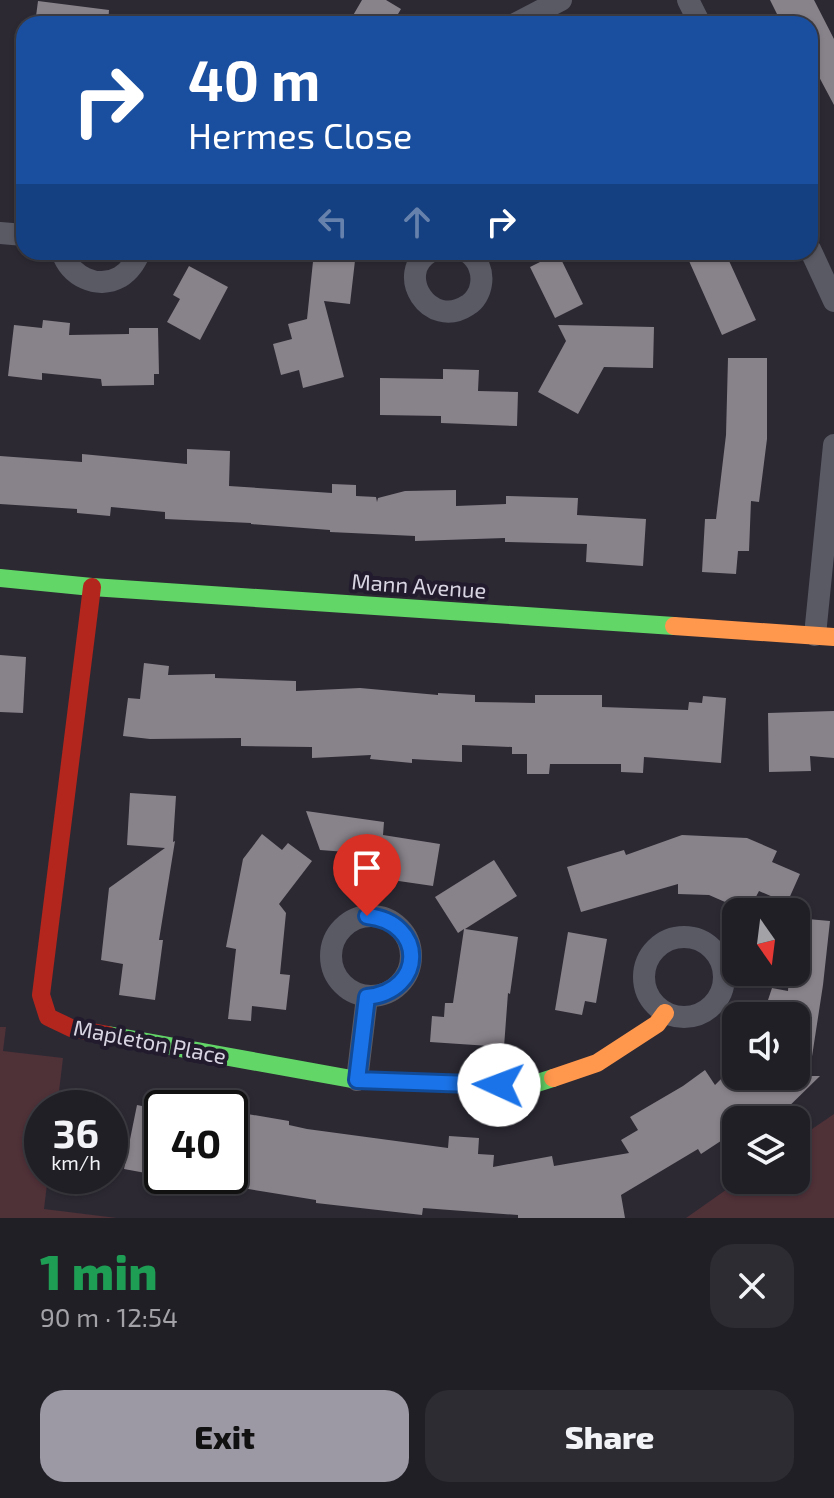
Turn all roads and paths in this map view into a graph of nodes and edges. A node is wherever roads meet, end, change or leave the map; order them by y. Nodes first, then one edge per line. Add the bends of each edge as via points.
1 (561, 0) edge
2 (530, 16) edge
3 (66, 260) edge
4 (136, 260) edge
5 (422, 260) edge
6 (476, 260) edge
7 (815, 260) edge
8 (834, 301) edge
9 (834, 445) edge
10 (0, 578) edge
11 (92, 587) junction
12 (825, 636) edge
13 (367, 997) dead end
14 (665, 1013) dead end
15 (357, 1080) junction

1 - 2 street
3 - 4 street via 86,280 103,282 119,277
5 - 6 street via 415,271 416,289 425,304 441,312 458,311 473,302 481,286
7 - 8 street
9 - 12 street
10 - 11 street, Mann Avenue
11 - 12 street, Mann Avenue
11 - 15 street, Mapleton Place via 41,995 48,1017 71,1028
13 - 15 street
14 - 15 street, Mapleton Place via 657,1024 597,1063 528,1086

